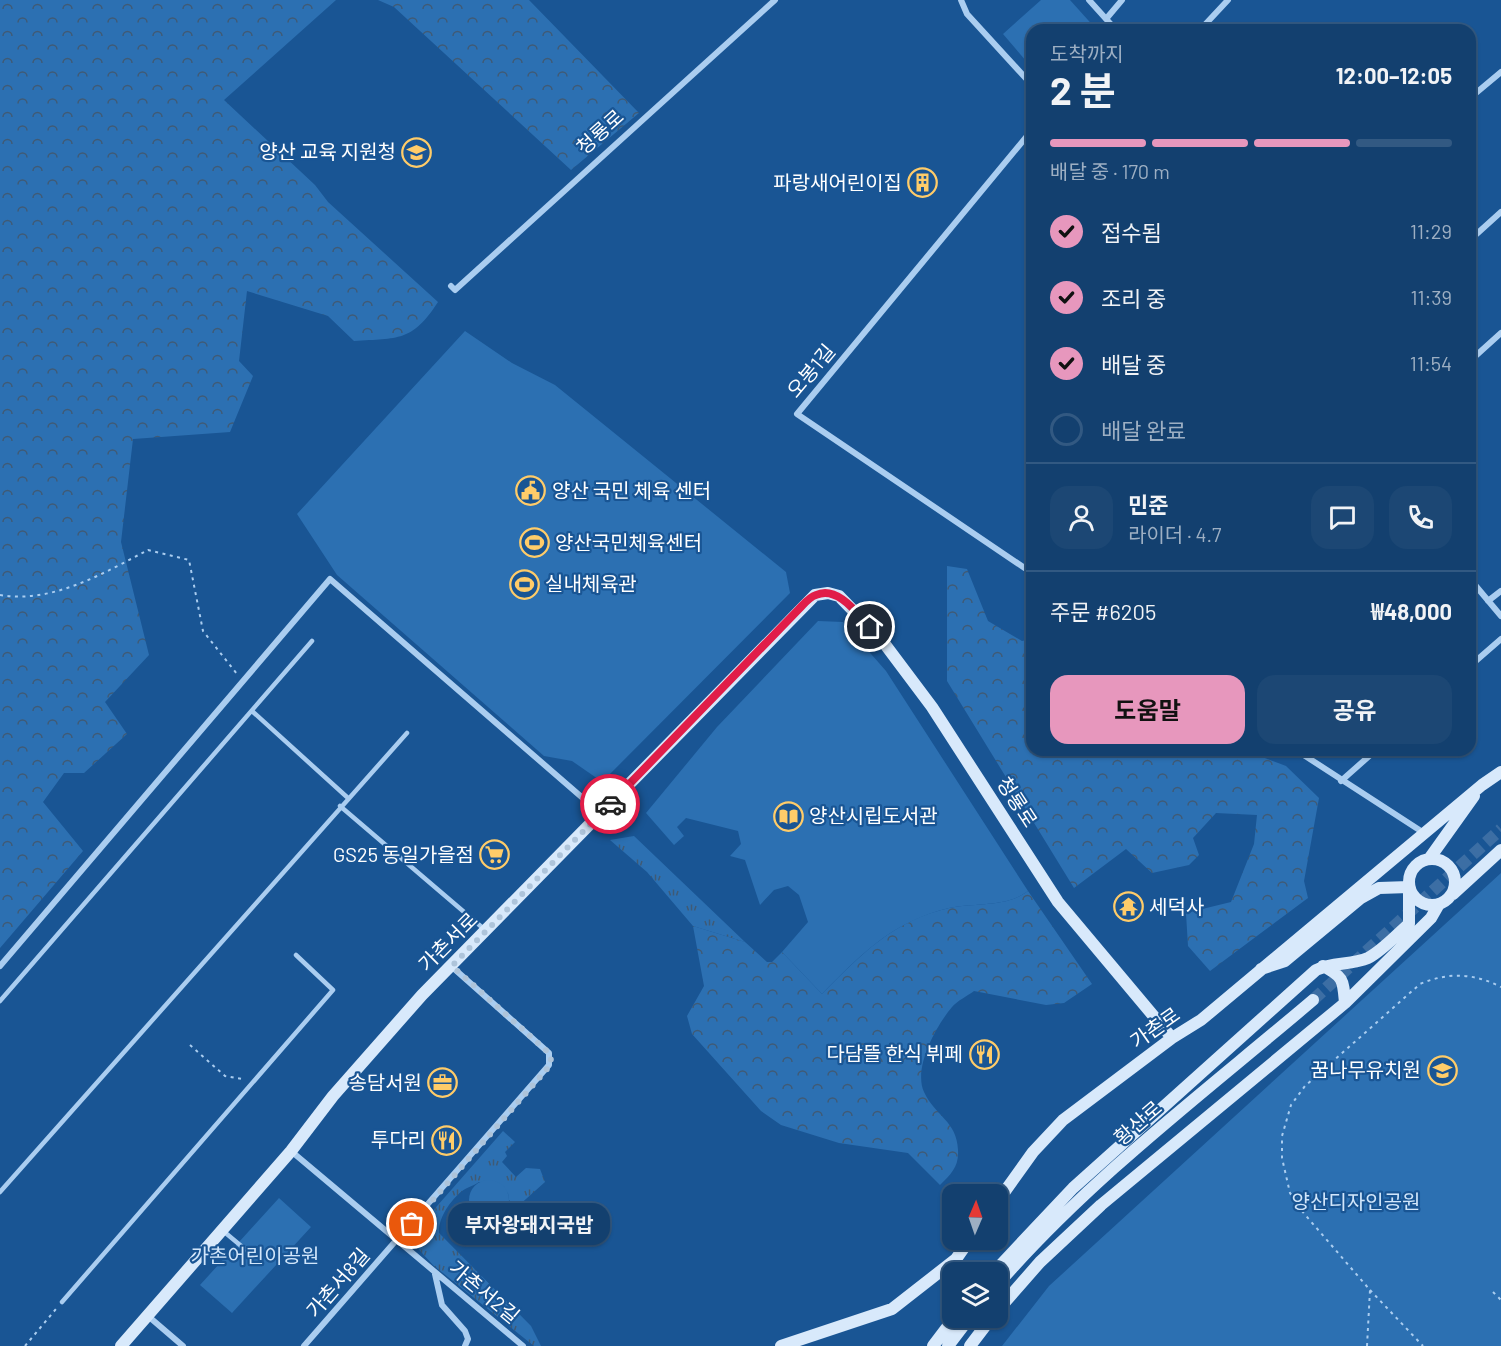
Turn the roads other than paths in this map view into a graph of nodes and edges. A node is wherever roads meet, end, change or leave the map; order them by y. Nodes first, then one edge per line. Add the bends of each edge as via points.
1 (775, 0) edge
2 (961, 0) edge
3 (1089, 0) edge
4 (1122, 0) edge
5 (1228, 0) edge
6 (1106, 19) junction
7 (1111, 24) edge
8 (1206, 24) edge
9 (1500, 74) edge
10 (1026, 78) edge
11 (1476, 93) edge
12 (1026, 137) edge
13 (1501, 212) edge
14 (1476, 235) edge
15 (451, 286) dead end
16 (1501, 333) edge
17 (1476, 356) edge
18 (1026, 569) edge
19 (1476, 586) edge
20 (1501, 591) edge
21 (828, 592) joint
22 (1488, 601) junction
23 (1501, 616) edge
24 (1501, 639) edge
25 (312, 641) dead end
26 (1476, 661) edge
27 (252, 711) junction
28 (407, 733) dead end
29 (1305, 756) edge
30 (1369, 756) edge
31 (1501, 772) edge
32 (1341, 781) junction
33 (1482, 784) junction
34 (348, 798) junction
35 (340, 806) junction
36 (601, 813) junction
37 (1424, 833) junction
38 (1501, 850) edge
39 (1429, 859) junction
40 (1409, 887) junction
41 (1452, 895) junction
42 (1440, 904) junction
43 (486, 931) junction
44 (296, 955) dead end
45 (0, 966) edge
46 (452, 966) junction
47 (1323, 966) junction
48 (1261, 969) junction
49 (1313, 1000) tunnel mouth
50 (0, 1001) edge
51 (1345, 1003) junction
52 (1172, 1038) junction
53 (291, 1151) junction
54 (1008, 1187) edge
55 (0, 1192) edge
56 (222, 1230) junction
57 (397, 1241) junction
58 (246, 1250) dead end
59 (962, 1250) edge
60 (1003, 1262) edge
61 (435, 1273) junction
62 (1008, 1274) edge
63 (1008, 1299) edge
64 (62, 1302) road end
65 (148, 1316) junction
66 (947, 1328) edge
67 (962, 1328) edge
68 (984, 1328) edge
69 (122, 1346) edge
70 (183, 1346) edge
71 (304, 1346) edge
72 (465, 1346) edge
73 (523, 1346) edge
74 (781, 1346) edge
75 (933, 1346) edge
76 (948, 1346) edge
77 (970, 1346) edge

1 - 15 street, 청룡로 via 455,290
2 - 10 street via 967,14
3 - 6 street
4 - 6 street
5 - 8 street
6 - 7 street
9 - 11 street
12 - 18 street, 오봉1길 via 796,414
13 - 14 street
16 - 17 street
19 - 22 street
20 - 22 street
21 - 36 main road, 가촌서로 via 816,595 798,610
21 - 52 main road, 청룡로 via 839,596 881,639 932,707 1058,902
22 - 23 street
24 - 26 street
25 - 27 lane
27 - 34 lane
27 - 50 lane
28 - 34 lane
29 - 32 street
30 - 32 street
31 - 33 main road
32 - 37 street
33 - 37 main road, 가촌로
33 - 39 main road
34 - 35 lane
35 - 43 lane
35 - 55 lane
36 - 43 main road, 가촌서로
36 - 45 street via 330,579
37 - 48 main road, 가촌로
38 - 41 main road
39 - 40 main road via 1415,866
39 - 41 main road via 1444,862 1454,873
40 - 42 main road via 1418,900
40 - 47 main road via 1409,924 1366,959
40 - 48 main road via 1379,888 1361,898 1285,961
41 - 42 main road
42 - 51 main road via 1431,918
43 - 46 main road, 가촌서로
44 - 64 lane via 333,990
46 - 53 main road, 가촌서로 via 333,1096
46 - 57 street via 549,1053 551,1060
47 - 51 main road via 1339,974
47 - 60 main road via 1073,1188
48 - 52 main road, 가촌로 via 1201,1020
49 - 62 main road, 황산로 via 1062,1217
51 - 63 main road via 1101,1205 1040,1262
52 - 54 main road, 가촌로 via 1063,1120
53 - 56 main road, 가촌서로
53 - 57 street, 가촌서2길
56 - 58 lane
56 - 65 main road, 가촌서로
57 - 61 street, 가촌서2길
57 - 71 street, 가촌서8길
59 - 74 main road via 892,1309
61 - 72 street via 442,1305 465,1331
61 - 73 street, 가촌서2길
65 - 69 main road, 가촌서로
65 - 70 street
66 - 75 main road
67 - 76 main road
68 - 77 main road

